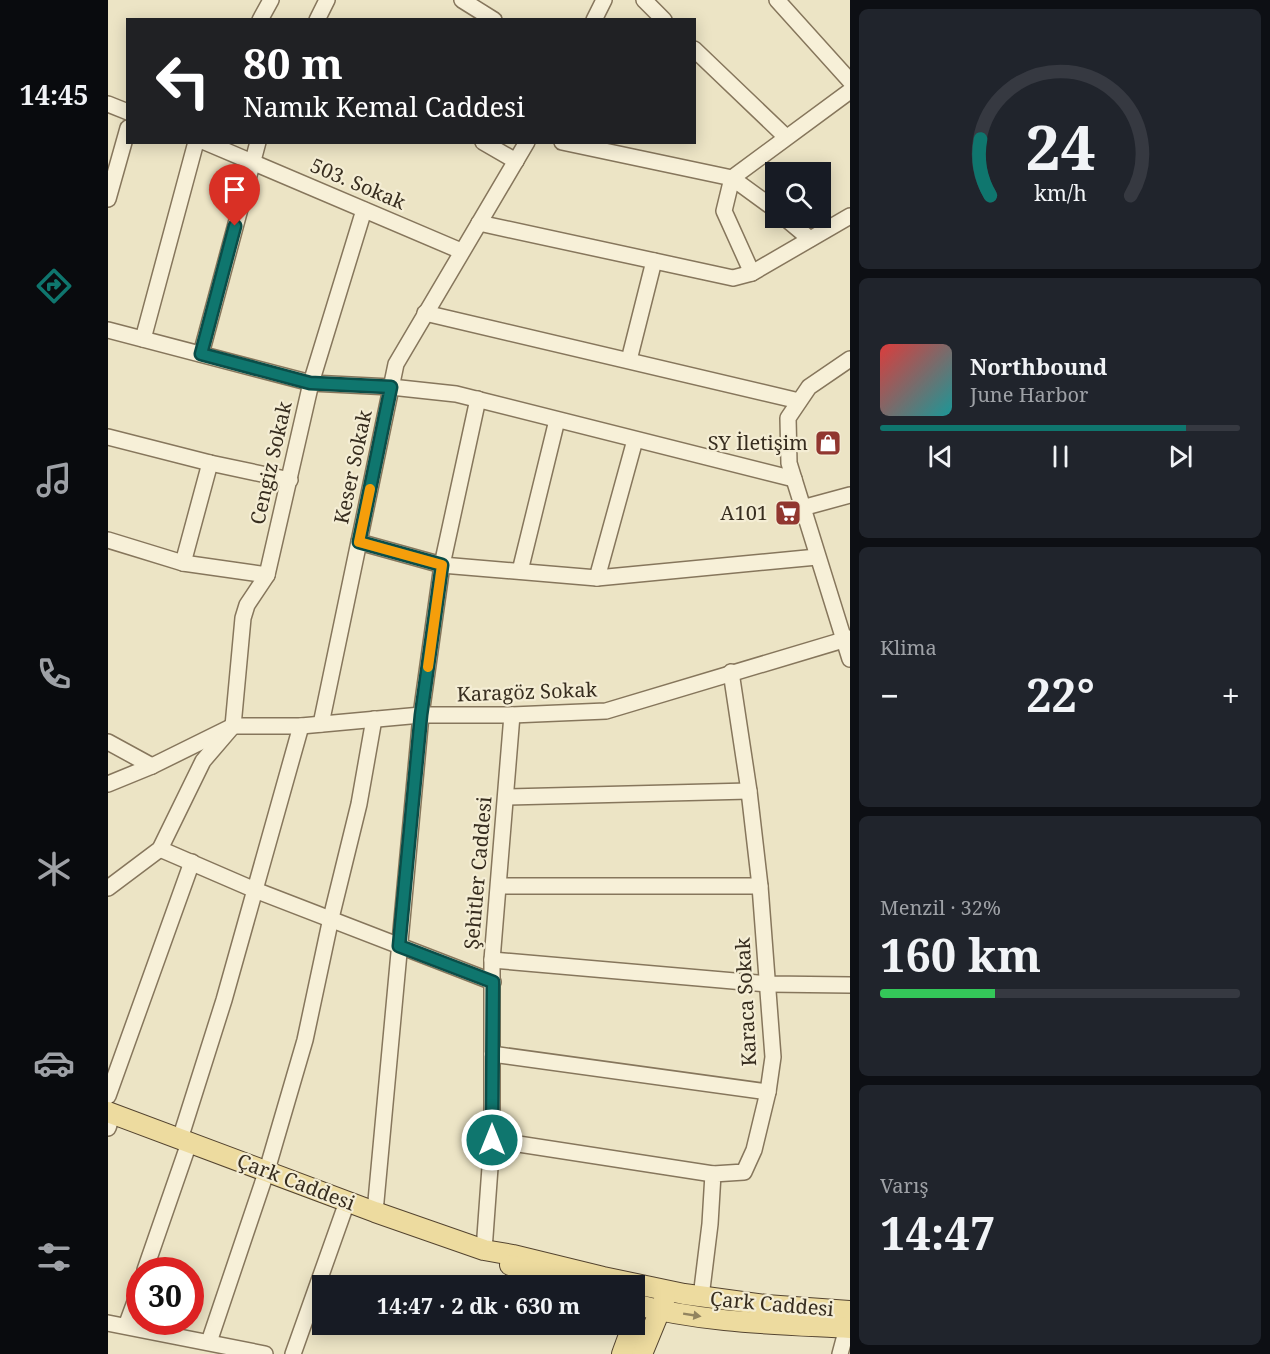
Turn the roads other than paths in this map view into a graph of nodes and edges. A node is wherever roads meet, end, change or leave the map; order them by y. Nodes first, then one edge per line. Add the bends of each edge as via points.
1 (271, 0) edge
2 (327, 0) edge
3 (462, 0) edge
4 (604, 0) edge
5 (644, 0) edge
6 (777, 0) edge
7 (261, 18) edge
8 (318, 18) edge
9 (491, 18) edge
10 (595, 18) edge
11 (662, 18) edge
12 (696, 51) edge
13 (850, 81) edge
14 (850, 91) edge
15 (108, 104) edge
16 (126, 111) edge
17 (126, 135) edge
18 (786, 137) junction
19 (195, 144) edge
20 (210, 144) edge
21 (257, 144) edge
22 (486, 144) edge
23 (526, 144) edge
24 (571, 144) edge
25 (516, 161) junction
26 (251, 162) junction
27 (732, 178) junction
28 (108, 199) edge
29 (765, 202) edge
30 (364, 210) junction
31 (850, 216) edge
32 (479, 223) junction
33 (796, 228) edge
34 (810, 239) junction
35 (461, 251) junction
36 (654, 261) junction
37 (753, 273) junction
38 (425, 313) junction
39 (108, 330) edge
40 (143, 339) junction
41 (201, 354) junction
42 (850, 359) edge
43 (629, 360) junction
44 (310, 383) junction
45 (391, 387) junction
46 (478, 399) junction
47 (799, 401) junction
48 (557, 420) junction
49 (108, 437) edge
50 (635, 440) junction
51 (210, 463) junction
52 (794, 479) junction
53 (290, 480) junction
54 (850, 495) edge
55 (802, 508) junction
56 (108, 540) edge
57 (359, 542) junction
58 (817, 556) junction
59 (183, 563) junction
60 (442, 565) junction
61 (520, 572) junction
62 (267, 575) junction
63 (597, 578) junction
64 (848, 639) edge
65 (850, 659) edge
66 (731, 672) junction
67 (421, 715) junction
68 (512, 715) junction
69 (374, 719) junction
70 (321, 724) junction
71 (233, 726) junction
72 (301, 726) junction
73 (108, 742) edge
74 (152, 766) junction
75 (108, 784) edge
76 (749, 791) junction
77 (506, 797) junction
78 (160, 849) junction
79 (192, 862) junction
80 (499, 886) junction
81 (760, 886) junction
82 (108, 888) edge
83 (255, 890) junction
84 (331, 918) junction
85 (399, 946) junction
86 (492, 960) junction
87 (493, 982) junction
88 (768, 984) junction
89 (850, 985) edge
90 (492, 1054) junction
91 (768, 1092) junction
92 (109, 1112) edge
93 (492, 1140) junction
94 (184, 1141) junction
95 (267, 1170) junction
96 (713, 1174) junction
97 (347, 1202) junction
98 (375, 1212) junction
99 (484, 1250) junction
100 (150, 1257) edge
101 (537, 1275) edge
102 (648, 1287) junction
103 (668, 1291) junction
104 (645, 1294) edge
105 (701, 1297) junction
106 (661, 1310) junction
107 (645, 1313) edge
108 (108, 1323) edge
109 (849, 1323) edge
110 (126, 1326) edge
111 (173, 1335) edge
112 (629, 1335) edge
113 (209, 1342) junction
114 (249, 1352) edge
115 (265, 1354) edge
116 (293, 1354) edge
117 (622, 1354) edge
118 (642, 1354) edge
119 (840, 1354) edge

1 - 7 street
2 - 8 street
3 - 9 street
4 - 10 street
5 - 11 street
6 - 13 street
12 - 18 street
14 - 18 street
15 - 16 street
17 - 28 street
18 - 27 street
19 - 40 street
20 - 26 street, 503. Sokak
21 - 26 street
22 - 25 street
23 - 25 street, Keser Sokak
24 - 27 street
25 - 32 street, Keser Sokak
26 - 30 street, 503. Sokak
26 - 41 street
27 - 29 street
27 - 37 street via 724,211
30 - 35 street, 503. Sokak
30 - 44 street, Cengiz Sokak
31 - 34 street
32 - 35 street, Keser Sokak
32 - 36 street
33 - 34 street
34 - 37 street
35 - 38 street, Keser Sokak
36 - 37 street via 733,279
36 - 43 street
38 - 43 street
38 - 45 street, Keser Sokak via 396,363
39 - 40 street
40 - 41 street
41 - 44 street
42 - 47 street via 809,387
43 - 47 street
44 - 45 street
44 - 53 street, Cengiz Sokak
45 - 46 street
45 - 57 street, Keser Sokak
46 - 48 street
46 - 60 street
47 - 52 street via 788,417 789,463
48 - 50 street
48 - 61 street
49 - 51 street
50 - 52 street
50 - 63 street
51 - 53 street
51 - 59 street
52 - 55 street
53 - 62 street, Cengiz Sokak
54 - 55 street
55 - 58 street
56 - 59 street
57 - 60 street
57 - 70 street, Keser Sokak
58 - 63 street
58 - 64 street
59 - 62 street
60 - 61 street
60 - 67 street
61 - 63 street
62 - 71 street, Cengiz Sokak via 243,618
64 - 65 street
64 - 66 street, Karagöz Sokak
66 - 68 street, Karagöz Sokak via 606,711
66 - 76 street, Karaca Sokak
67 - 68 street, Karagöz Sokak
67 - 69 street, Karagöz Sokak
67 - 85 street
68 - 77 street, Şehitler Caddesi
69 - 70 street, Karagöz Sokak
69 - 84 street via 360,804
70 - 72 street, Karagöz Sokak
71 - 72 street, Karagöz Sokak
71 - 74 street, Karagöz Sokak
71 - 78 street via 203,761
72 - 83 street
73 - 74 street
74 - 75 street, Karagöz Sokak
76 - 77 street
76 - 81 street, Karaca Sokak
77 - 80 street, Şehitler Caddesi
78 - 79 street
78 - 82 street
79 - 83 street
79 - 92 street
80 - 81 street
80 - 86 street, Şehitler Caddesi
81 - 88 street, Karaca Sokak
83 - 84 street
83 - 94 street
84 - 85 street
84 - 95 street via 305,1040
85 - 87 street
85 - 98 street
86 - 87 street, Şehitler Caddesi
86 - 88 street
87 - 90 street, Şehitler Caddesi
88 - 89 street
88 - 91 street, Karaca Sokak via 773,1057
90 - 91 street
90 - 93 street, Şehitler Caddesi
91 - 96 street, Karaca Sokak via 754,1150 744,1172
92 - 94 main road, Çark Caddesi
93 - 96 street
93 - 99 street, Şehitler Caddesi
94 - 95 main road, Çark Caddesi
94 - 100 street
95 - 97 main road, Çark Caddesi
95 - 113 street
96 - 105 street
97 - 98 main road, Çark Caddesi
97 - 116 street
98 - 99 main road, Çark Caddesi
99 - 101 main road, Çark Caddesi via 510,1266
99 - 102 main road, Çark Caddesi
102 - 103 main road, Çark Caddesi
102 - 104 main road
103 - 105 main road, Çark Caddesi
103 - 106 main road
105 - 109 main road, Çark Caddesi
106 - 107 main road, Çark Caddesi
106 -> 109 main road, Çark Caddesi via 734,1320
106 - 118 main road
108 - 110 street
109 - 119 street
111 - 113 street
112 - 117 main road
113 - 114 street
114 - 115 street

